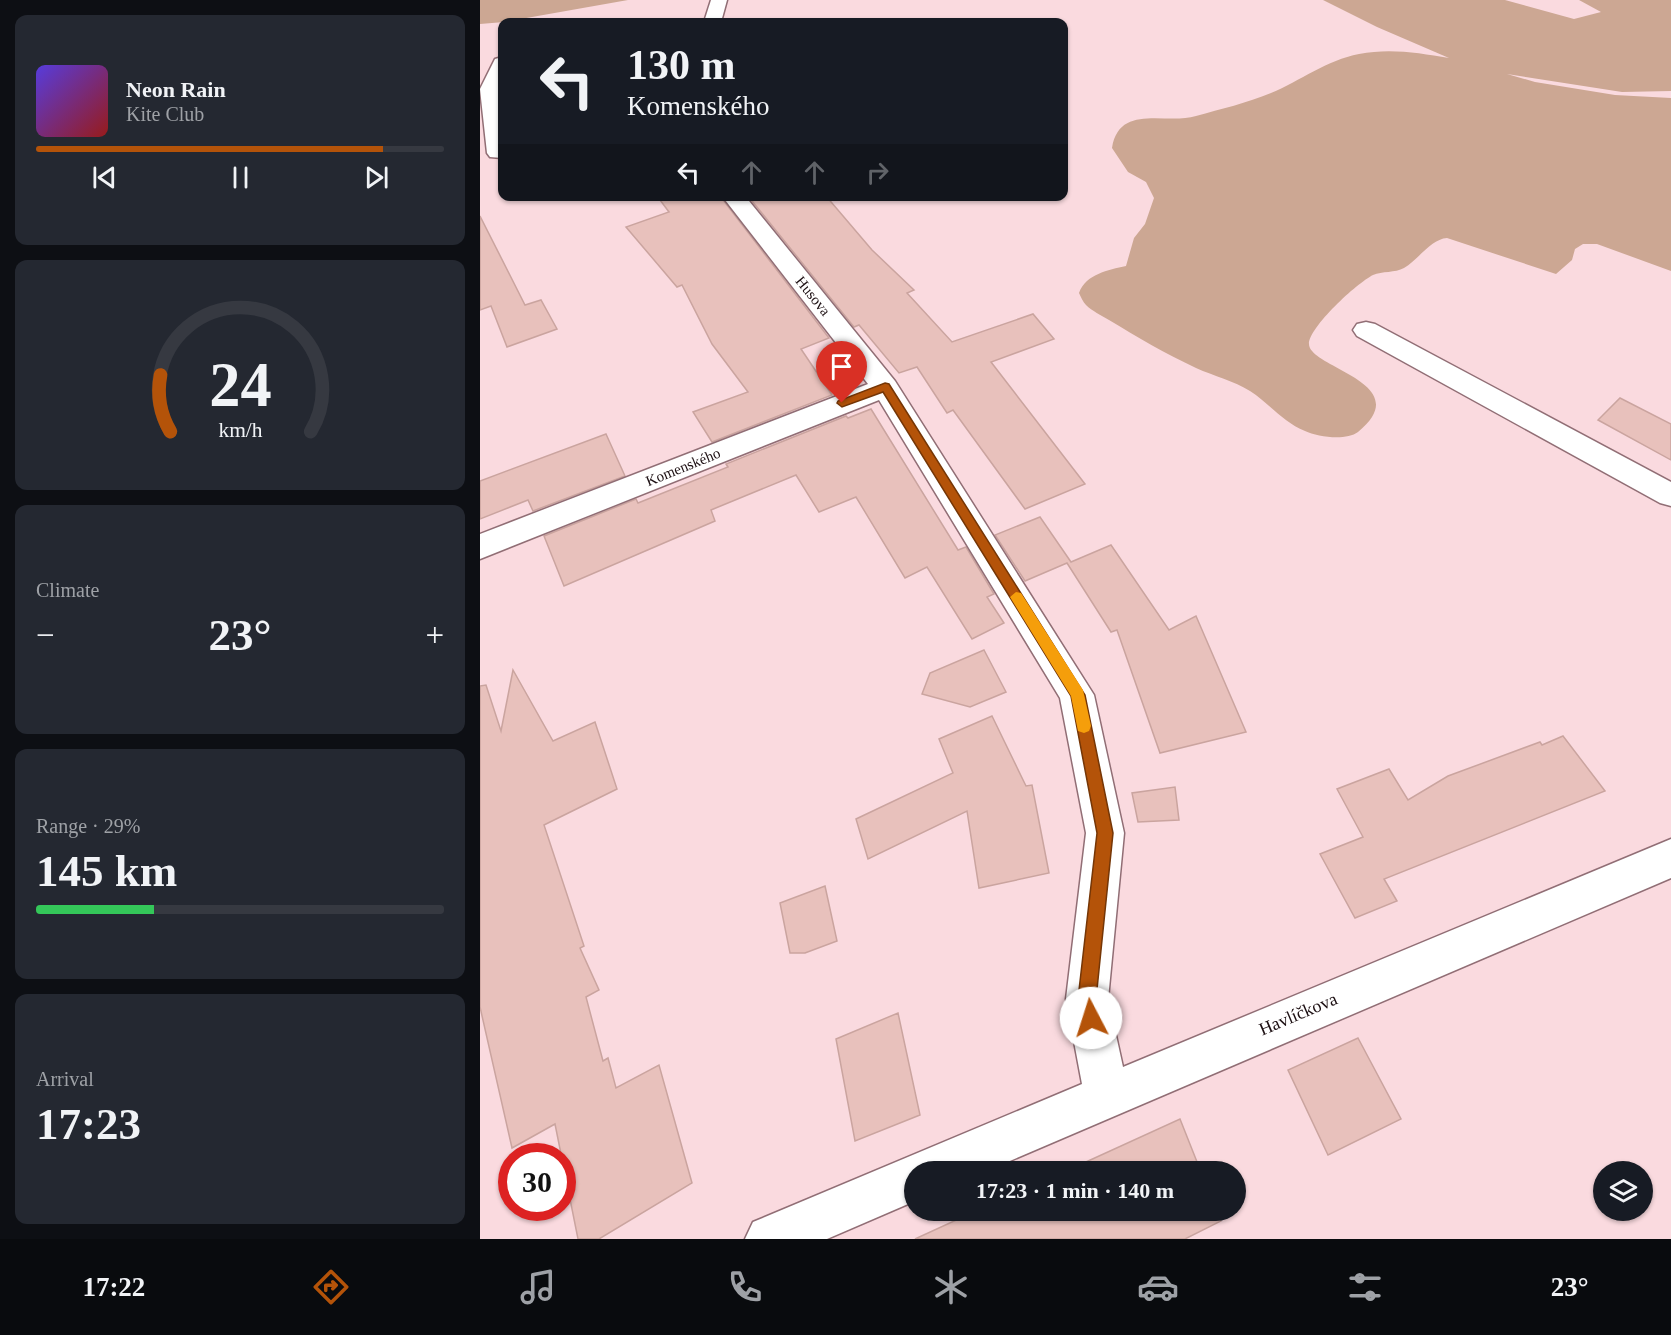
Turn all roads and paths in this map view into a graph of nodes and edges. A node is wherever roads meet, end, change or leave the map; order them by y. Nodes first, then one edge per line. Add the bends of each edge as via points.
1 (719, 0) edge
2 (714, 18) edge
3 (498, 72) edge
4 (497, 153) dead end
5 (738, 201) edge
6 (1365, 330) dead end
7 (885, 387) junction
8 (1671, 495) edge
9 (480, 547) edge
10 (1671, 858) edge
11 (1106, 1094) junction
12 (952, 1161) edge
13 (904, 1182) edge
14 (770, 1239) edge

1 - 2 street
3 - 4 street via 490,89
5 - 7 street, Husova
6 - 8 street
7 - 9 street, Komenského
7 - 11 street, Husova via 1077,695 1105,833 1087,999
10 - 11 street, Havlíčkova
11 - 12 street, Havlíčkova
13 - 14 street

